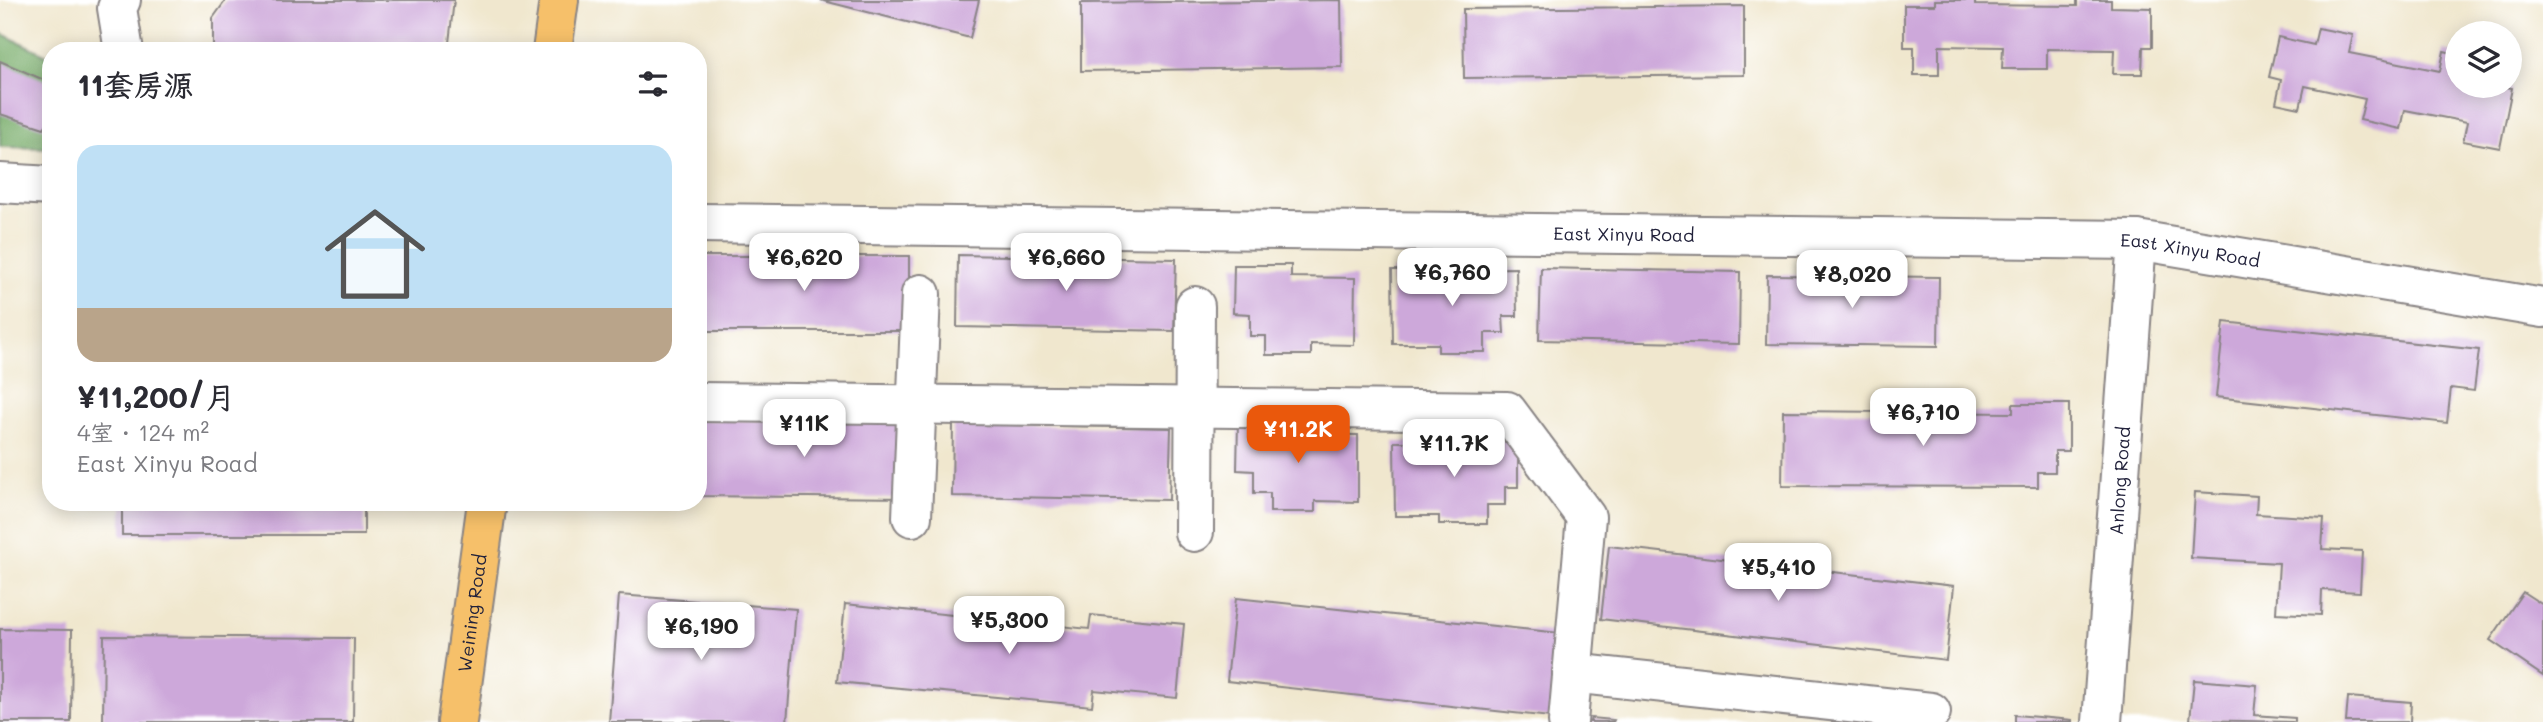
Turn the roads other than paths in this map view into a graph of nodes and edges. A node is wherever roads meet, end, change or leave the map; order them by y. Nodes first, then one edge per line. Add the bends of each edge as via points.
1 (121, 0) edge
2 (559, 0) edge
3 (123, 42) edge
4 (553, 42) edge
5 (0, 183) edge
6 (42, 185) edge
7 (707, 223) edge
8 (2137, 240) junction
9 (921, 294) dead end
10 (1195, 306) dead end
11 (2543, 309) edge
12 (707, 402) edge
13 (917, 405) junction
14 (1194, 408) junction
15 (486, 511) edge
16 (912, 517) dead end
17 (1194, 532) dead end
18 (1572, 673) junction
19 (1931, 712) dead end
20 (457, 722) edge
21 (1568, 722) edge
22 (2102, 722) edge

1 - 3 street via 117,8
2 - 4 main road
5 - 6 street
7 - 8 street, East Xinyu Road
8 - 11 street, East Xinyu Road
8 - 22 street, Anlong Road
9 - 13 street
10 - 14 street
12 - 13 street
13 - 14 street
13 - 16 street
14 - 17 street
14 - 18 street via 1507,411 1586,517
15 - 20 main road, Weining Road
18 - 19 street
18 - 21 street

